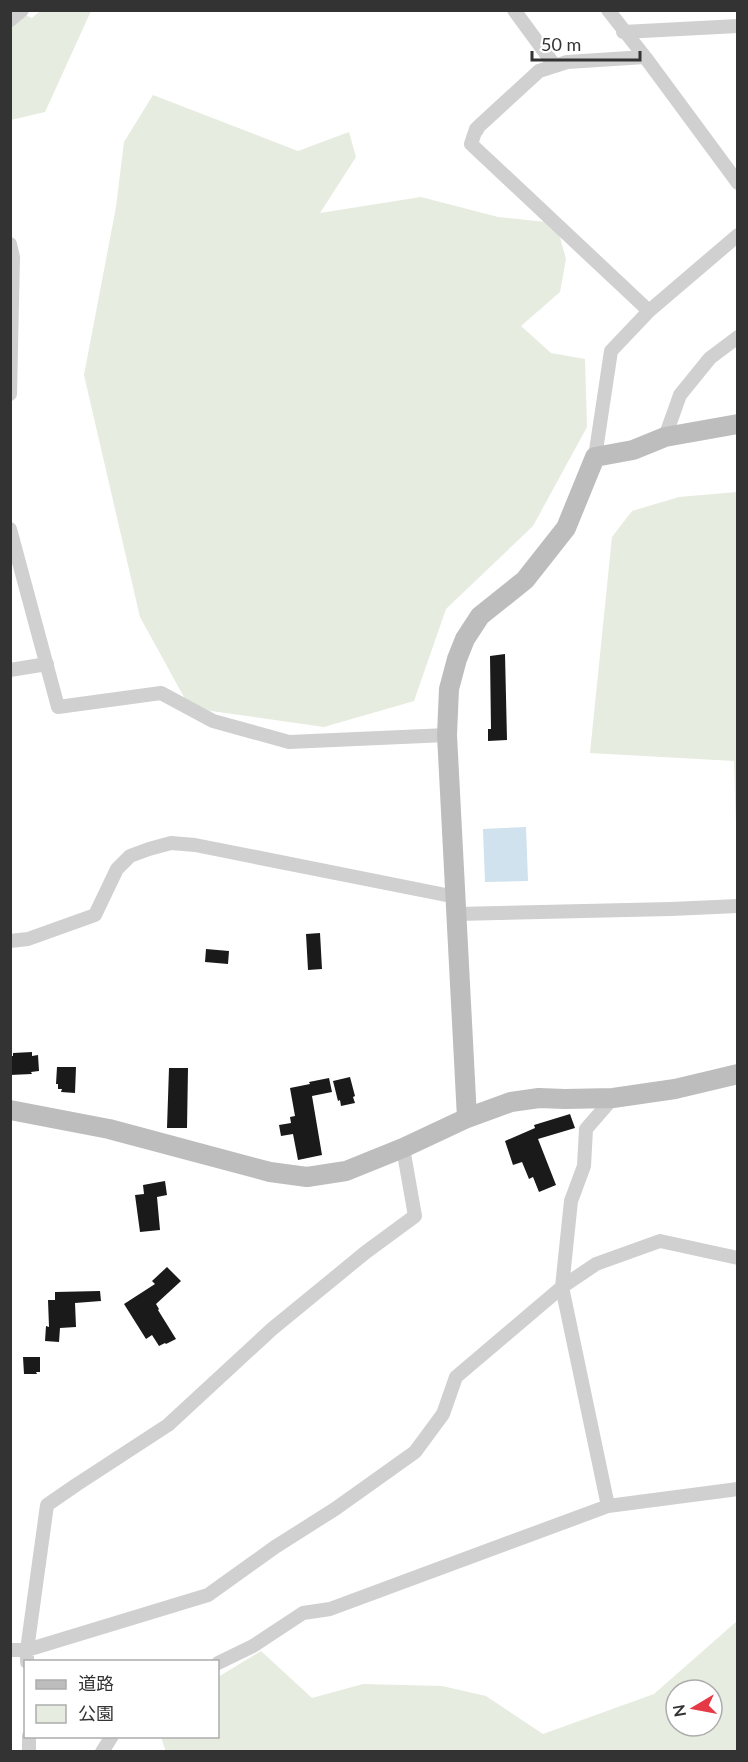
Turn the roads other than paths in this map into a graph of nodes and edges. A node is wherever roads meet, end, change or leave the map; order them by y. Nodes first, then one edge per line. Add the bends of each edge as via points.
1 (22, 10) edge
2 (514, 10) edge
3 (608, 10) edge
4 (10, 20) edge
5 (738, 27) edge
6 (624, 32) junction
7 (645, 57) junction
8 (555, 66) junction
9 (738, 183) edge
10 (738, 235) edge
11 (10, 244) edge
12 (649, 311) junction
13 (738, 337) edge
14 (10, 394) edge
15 (738, 424) edge
16 (665, 437) junction
17 (595, 457) junction
18 (10, 530) edge
19 (47, 664) junction
20 (10, 670) edge
21 (447, 735) junction
22 (456, 905) junction
23 (738, 906) edge
24 (10, 941) edge
25 (738, 1074) edge
26 (613, 1098) junction
27 (10, 1110) edge
28 (467, 1118) junction
29 (403, 1148) junction
30 (738, 1258) edge
31 (562, 1287) junction
32 (738, 1488) edge
33 (608, 1506) junction
34 (10, 1650) edge
35 (27, 1656) edge
36 (219, 1663) edge
37 (111, 1738) edge
38 (102, 1752) edge

1 - 4 street
2 - 8 street
3 - 6 street
5 - 6 street
6 - 7 street
7 - 8 street
7 - 9 street
8 - 12 street via 539,71 476,129 471,144
10 - 12 street
11 - 14 street
12 - 17 street via 611,351
13 - 16 street via 710,358 680,395
15 - 16 street
16 - 17 street via 633,450
17 - 21 street via 566,528 525,580 480,616 465,639 449,689
18 - 19 street
19 - 20 street
19 - 21 street via 58,707 161,693 213,721 289,742
21 - 22 street
22 - 23 street via 671,909
22 - 24 street via 195,845 171,843 130,856 117,869 95,915 28,939
22 - 28 street
25 - 26 street
26 - 28 street via 539,1098 511,1102
26 - 31 street via 586,1129 584,1166 570,1201
27 - 29 street via 109,1129 270,1172 307,1177 346,1171
28 - 29 street
29 - 35 street via 415,1216 272,1329 168,1425 47,1505
30 - 31 street via 660,1240 596,1264
31 - 33 street
31 - 35 street via 456,1377 443,1414 415,1452 335,1509 208,1595
32 - 33 street
33 - 36 street via 330,1609 303,1613 253,1646
34 - 35 street
37 - 38 street

